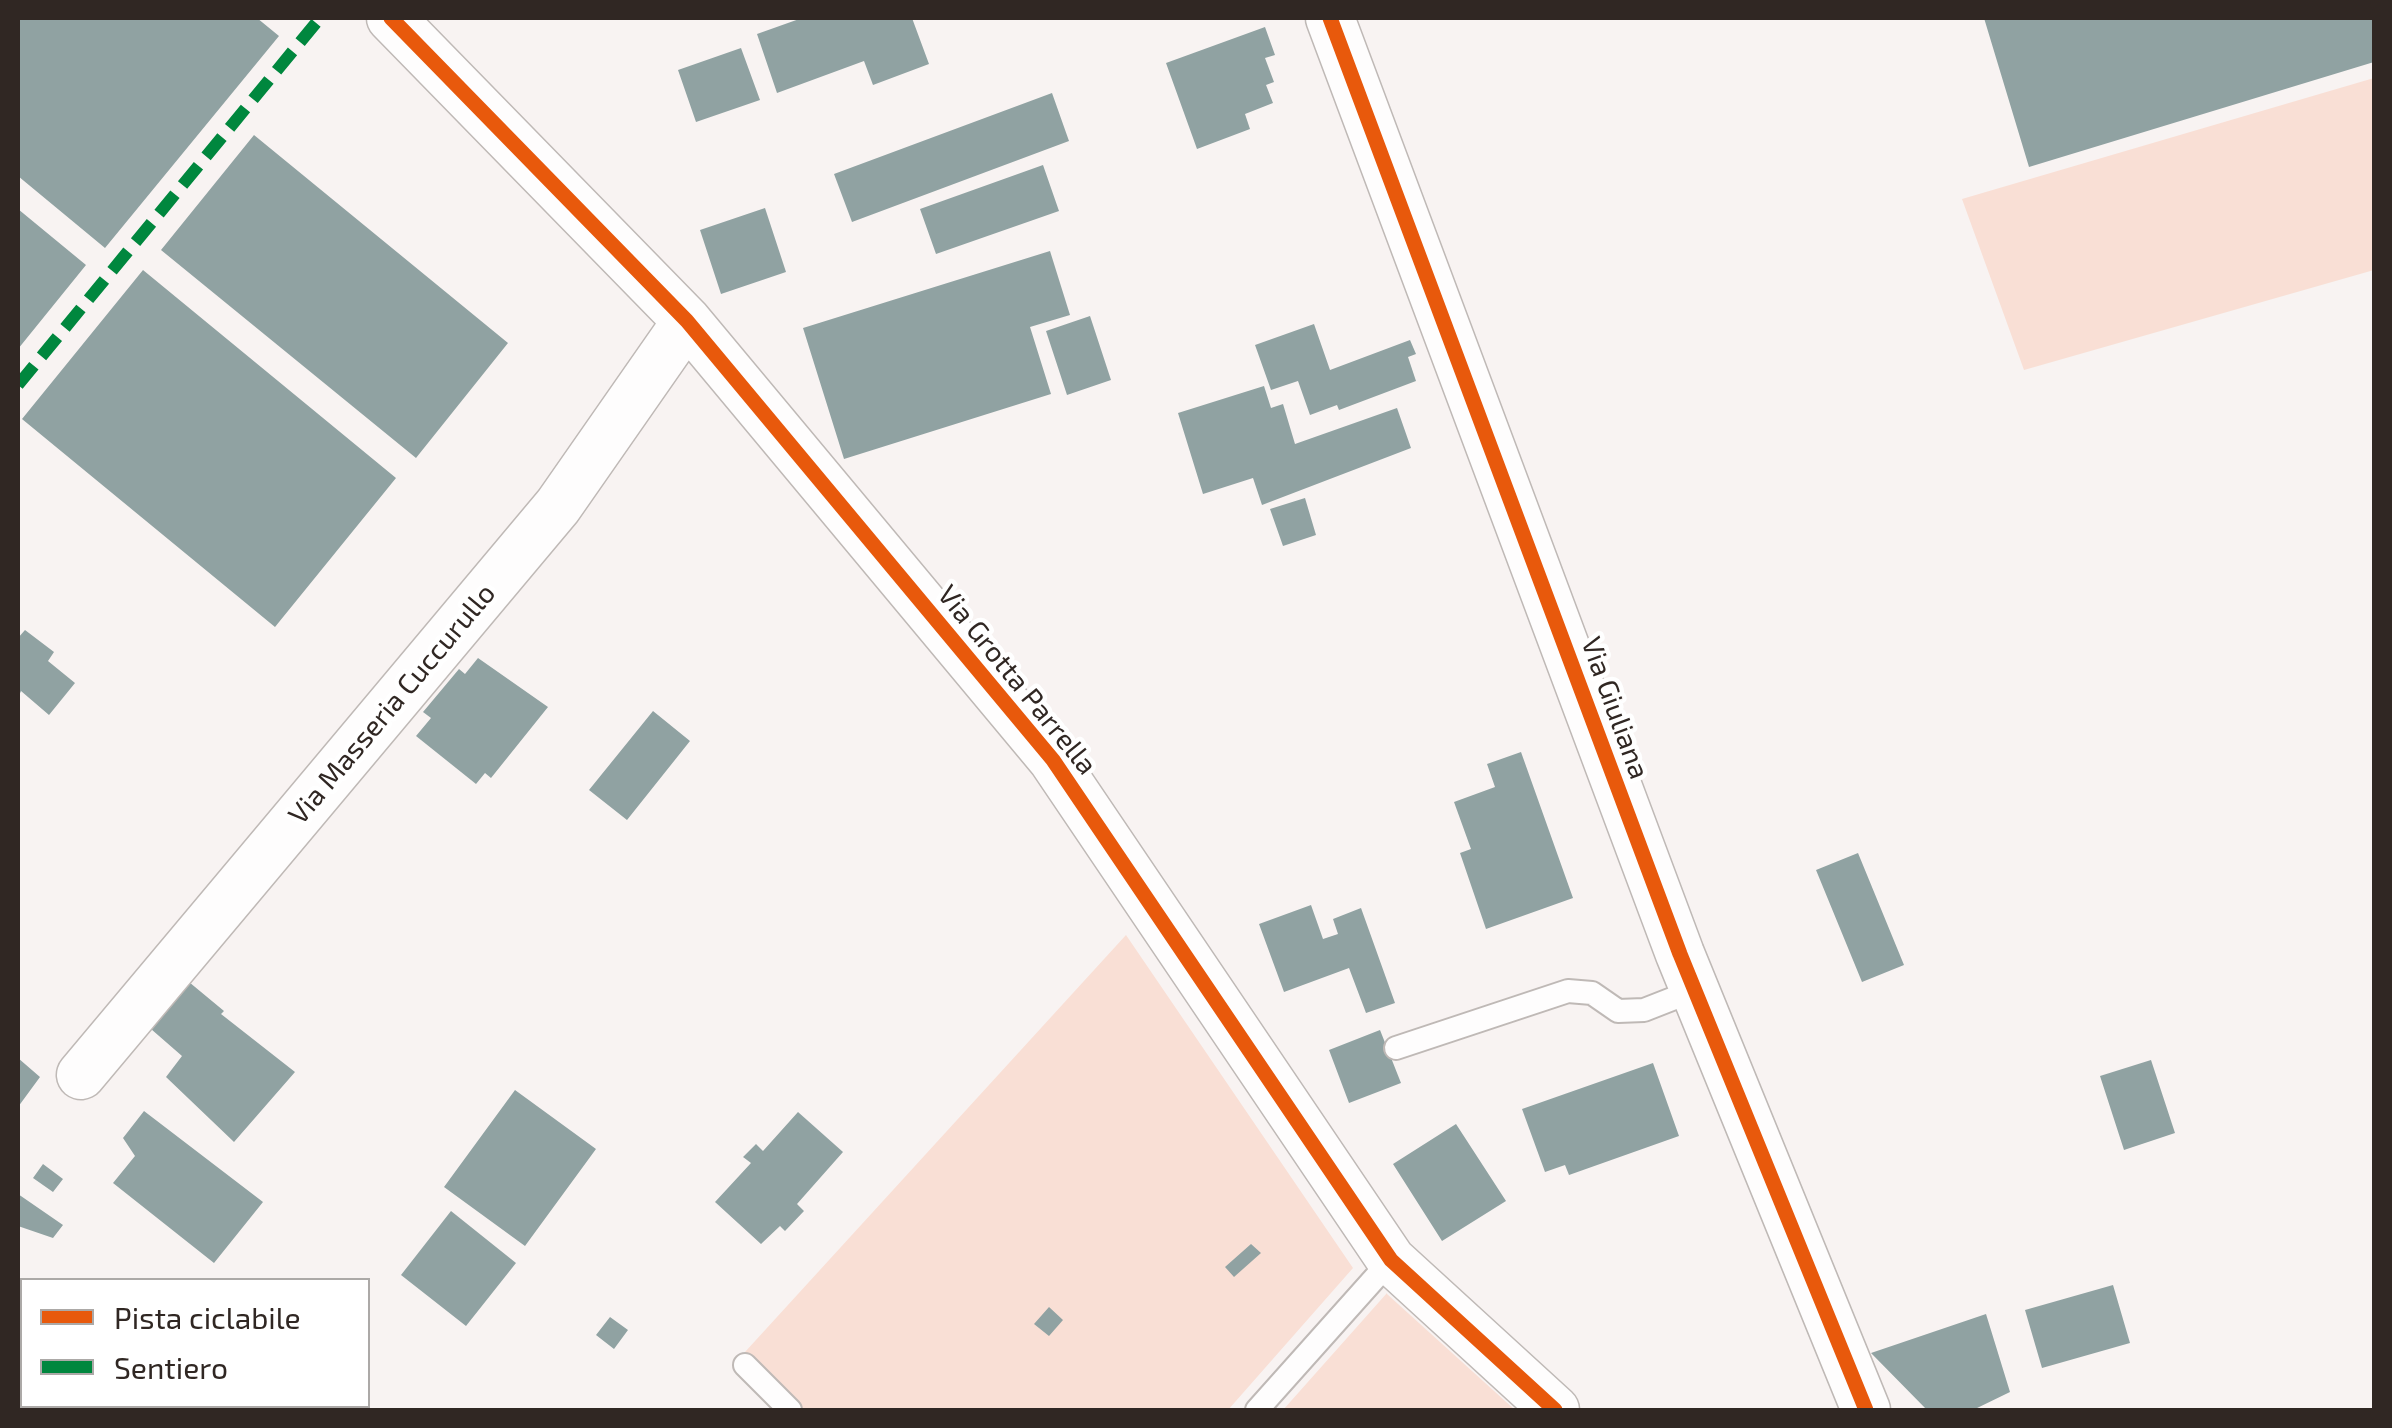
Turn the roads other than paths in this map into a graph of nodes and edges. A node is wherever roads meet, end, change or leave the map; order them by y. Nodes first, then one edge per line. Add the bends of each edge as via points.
1 (390, 18) edge
2 (1330, 18) edge
3 (687, 321) junction
4 (1696, 990) junction
5 (1396, 1048) dead end
6 (81, 1074) dead end
7 (1391, 1260) junction
8 (745, 1365) dead end
9 (790, 1410) edge
10 (1257, 1410) edge
11 (1555, 1410) edge
12 (1866, 1410) edge

1 - 3 street, Via Grotta Parrella
2 - 4 street, Via Giuliana
3 - 6 street, Via Masseria Cuccurullo via 558,506
3 - 7 street, Via Grotta Parrella via 1054,760
4 - 5 lane via 1644,1010 1618,1011 1592,993 1568,991
4 - 12 street, Via Giuliana
7 - 10 lane
7 - 11 street, Via Grotta Parrella
8 - 9 lane

